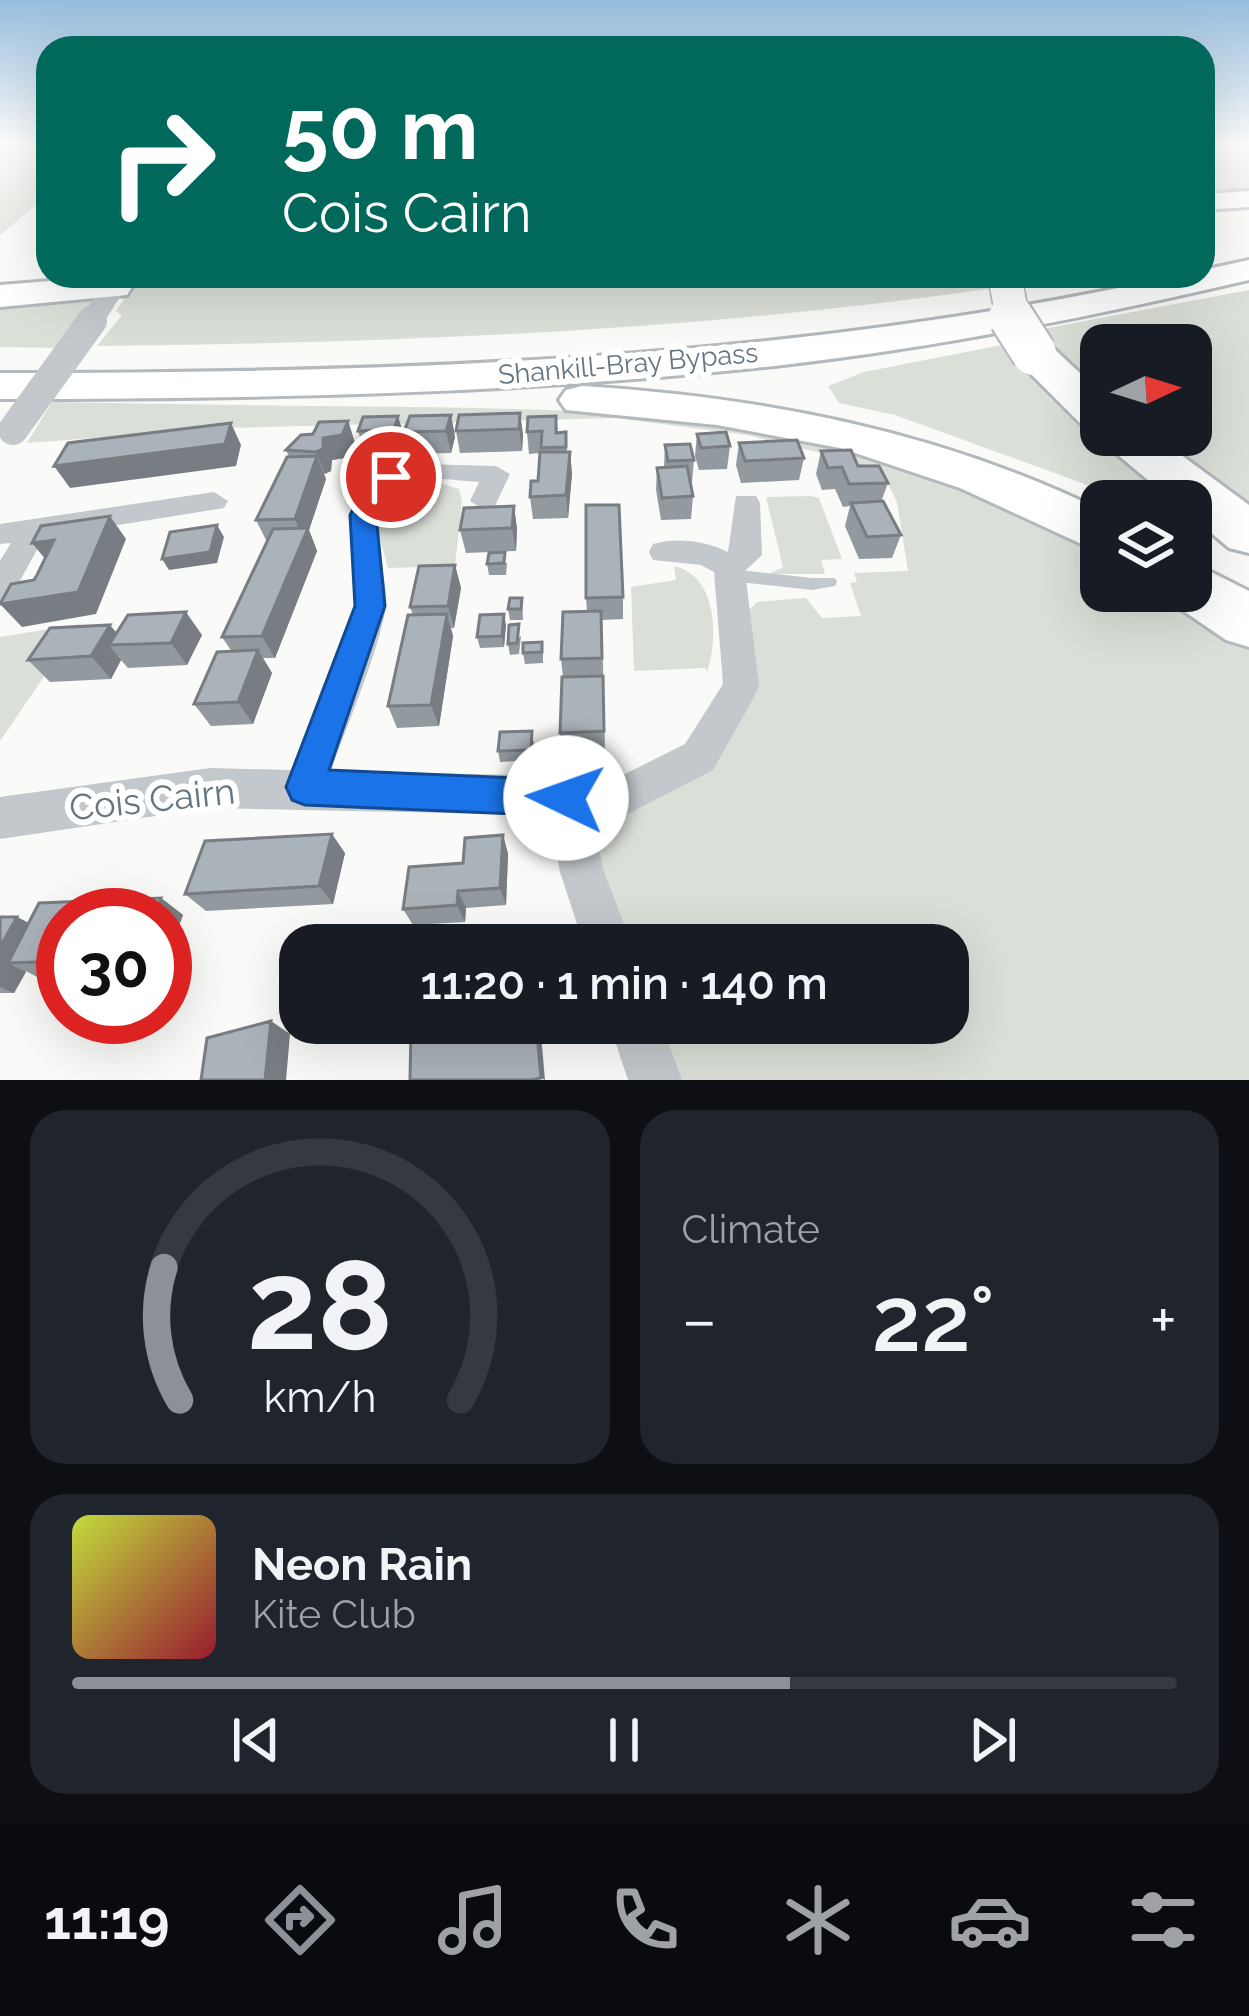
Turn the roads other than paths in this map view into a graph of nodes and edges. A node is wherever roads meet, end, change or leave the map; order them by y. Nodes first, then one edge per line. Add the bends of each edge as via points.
1 (1249, 199) edge
2 (1215, 201) edge
3 (1249, 246) edge
4 (1215, 254) edge
5 (1249, 270) edge
6 (1215, 278) edge
7 (67, 288) edge
8 (114, 288) edge
9 (1006, 288) edge
10 (1053, 288) edge
11 (1170, 288) edge
12 (0, 296) edge
13 (0, 358) edge
14 (0, 386) edge
15 (206, 386) junction
16 (1080, 397) edge
17 (6, 439) edge
18 (1150, 456) edge
19 (214, 501) dead end
20 (484, 501) dead end
21 (746, 503) dead end
22 (1080, 524) edge
23 (33, 530) junction
24 (0, 534) edge
25 (1249, 534) edge
26 (664, 552) dead end
27 (730, 570) junction
28 (829, 582) dead end
29 (0, 589) edge
30 (1212, 598) edge
31 (1249, 622) edge
32 (305, 787) junction
33 (566, 798) junction
34 (0, 818) edge
35 (601, 924) edge
36 (642, 1044) edge
37 (655, 1080) edge

1 - 2 highway
3 - 4 highway
5 - 6 highway, Shankill-Bray Bypass
7 - 12 highway
8 - 17 street, bridge
9 - 16 highway, bridge via 1010,315 1034,352
10 - 13 highway, Shankill-Bray Bypass via 586,346 113,362
11 - 15 highway, Shankill-Bray Bypass via 815,347 471,378
14 - 15 highway, Shankill-Bray Bypass
15 - 22 highway via 649,402 744,415 929,458
18 - 25 highway
19 - 23 street
20 - 32 street via 496,474 419,472 391,477 375,491 363,515 370,606
21 - 27 street, Cois Cairn via 747,555
23 - 24 street
23 - 29 street
26 - 27 street via 706,554
27 - 28 lane
27 - 33 street, Cois Cairn via 741,686 699,757 622,797
30 - 31 highway
32 - 33 street, Cois Cairn
32 - 34 street, Cois Cairn via 210,788
33 - 35 street
36 - 37 street

